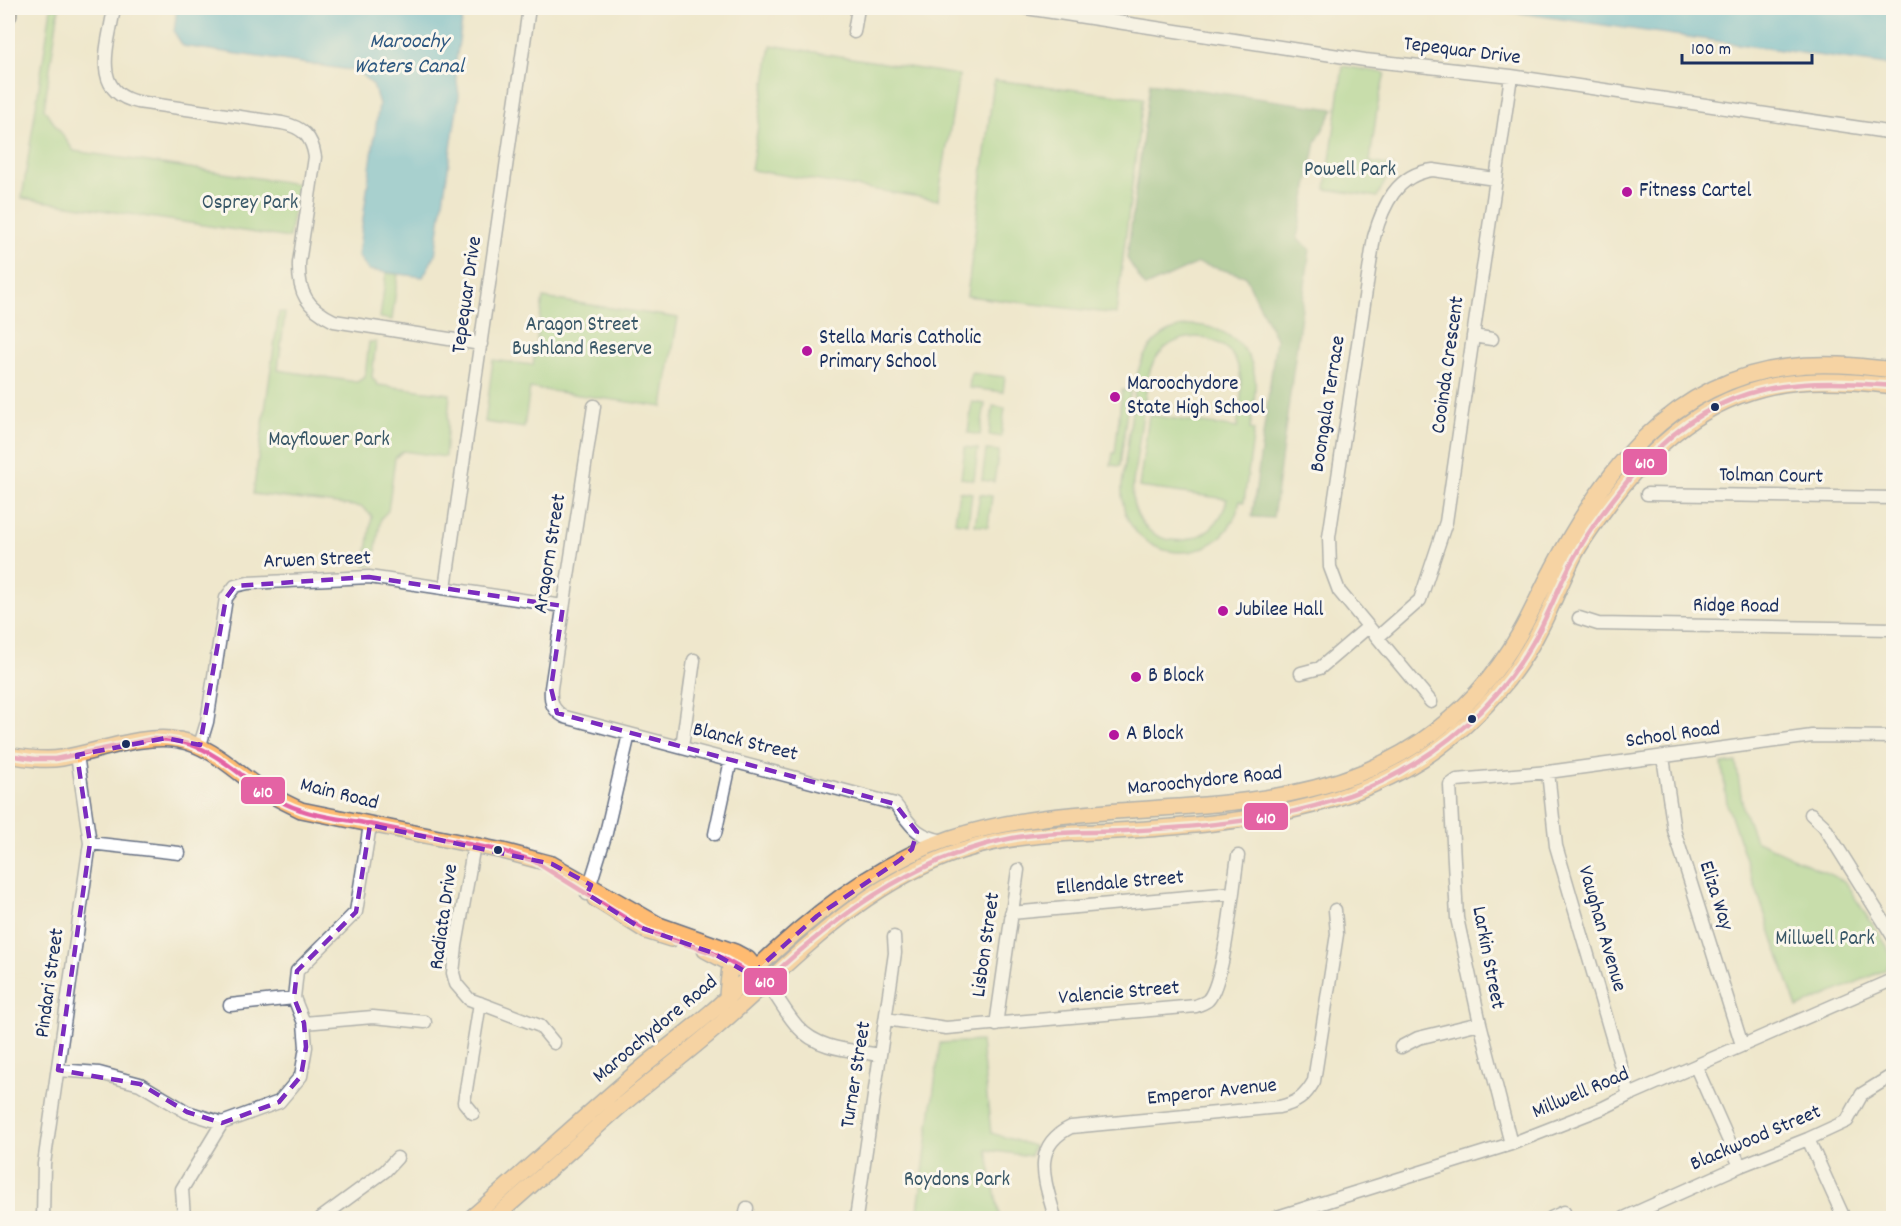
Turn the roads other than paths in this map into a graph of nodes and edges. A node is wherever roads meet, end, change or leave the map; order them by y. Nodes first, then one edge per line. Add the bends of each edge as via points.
1 (8, 8) edge
2 (114, 8) edge
3 (529, 8) edge
4 (858, 8) edge
5 (1026, 8) edge
6 (8, 15) edge
7 (854, 32) dead end
8 (1511, 76) junction
9 (1893, 133) edge
10 (1495, 179) junction
11 (1473, 336) junction
12 (1492, 339) dead end
13 (481, 344) junction
14 (1893, 370) edge
15 (1893, 386) edge
16 (594, 406) dead end
17 (1647, 494) dead end
18 (1893, 498) edge
19 (445, 588) junction
20 (563, 606) junction
21 (1578, 618) dead end
22 (1368, 627) junction
23 (1893, 630) edge
24 (1378, 638) junction
25 (694, 660) dead end
26 (1301, 673) dead end
27 (1431, 702) dead end
28 (554, 708) joint
29 (629, 734) junction
30 (1893, 737) edge
31 (200, 745) junction
32 (682, 747) junction
33 (77, 754) junction
34 (8, 755) edge
35 (1663, 757) junction
36 (731, 760) junction
37 (1548, 771) junction
38 (1457, 780) joint
39 (1811, 814) dead end
40 (370, 825) junction
41 (917, 832) junction
42 (715, 834) dead end
43 (943, 841) junction
44 (90, 843) junction
45 (474, 845) junction
46 (179, 853) dead end
47 (1238, 856) dead end
48 (900, 860) junction
49 (1018, 870) dead end
50 (589, 890) junction
51 (1232, 893) junction
52 (1335, 910) dead end
53 (1011, 913) junction
54 (894, 937) dead end
55 (1893, 938) edge
56 (730, 962) junction
57 (758, 975) junction
58 (1893, 979) edge
59 (294, 998) junction
60 (727, 999) junction
61 (480, 1003) junction
62 (230, 1005) dead end
63 (886, 1018) junction
64 (425, 1022) dead end
65 (304, 1023) junction
66 (1480, 1023) junction
67 (996, 1025) junction
68 (554, 1044) dead end
69 (1742, 1045) junction
70 (1401, 1047) dead end
71 (880, 1055) junction
72 (1696, 1067) junction
73 (58, 1070) junction
74 (1888, 1078) dead end
75 (1629, 1095) junction
76 (472, 1113) dead end
77 (222, 1123) junction
78 (1808, 1139) junction
79 (1510, 1144) junction
80 (397, 1158) dead end
81 (1740, 1166) junction
82 (1564, 1212) dead end
83 (43, 1218) edge
84 (184, 1218) edge
85 (321, 1218) edge
86 (471, 1218) edge
87 (494, 1218) edge
88 (856, 1218) edge
89 (1055, 1218) edge
90 (1274, 1218) edge
91 (1551, 1218) edge
92 (1624, 1218) edge
93 (1844, 1218) edge

1 - 6 highway
2 - 13 street via 105,66 110,86 117,94 138,102 294,125 307,134 315,157 299,280 311,306 334,321
3 - 13 street, Tepequar Drive
4 - 7 street
5 - 8 street, Tepequar Drive via 1365,60
8 - 9 street, Tepequar Drive
8 - 10 street, Cooinda Crescent
10 - 11 street, Cooinda Crescent
10 - 22 street, Boongala Terrace via 1433,170 1413,174 1391,196 1377,226 1328,554 1339,591
11 - 12 street
11 - 24 street, Cooinda Crescent via 1446,522 1424,592 1414,607
13 - 19 street, Tepequar Drive
14 - 43 main road, Maroochydore Road via 1826,364 1774,369 1704,393 1661,422 1632,449 1592,501 1496,670 1444,723 1382,764 1295,794 1012,823
15 - 57 main road, Maroochydore Road via 1831,381 1782,384 1751,391 1718,405 1676,430 1628,479 1587,535 1533,643 1501,688 1435,750 1392,777 1327,801 1262,815 1144,829 1037,834 955,853 908,873
16 - 20 street, Aragorn Street
17 - 18 street, Tolman Court
19 - 20 street, Arwen Street
19 - 31 street, Arwen Street via 369,577 235,586 226,598
20 - 28 street, Aragorn Street via 550,699
21 - 23 street, Ridge Road via 1598,624
22 - 24 street, Boongala Terrace
22 - 26 street via 1320,668
24 - 27 street, Boongala Terrace
25 - 32 street
28 - 29 street, Blanck Street via 565,717
29 - 32 street, Blanck Street
29 - 50 street
30 - 35 street, School Road via 1812,736
31 - 33 main road, Main Road via 166,738
31 - 40 main road, Main Road via 277,799 301,810
32 - 36 street, Blanck Street
33 - 34 main road, Main Road via 43,759
33 - 44 street, Pindari Street
35 - 37 street, School Road
35 - 69 street, Eliza Way via 1674,830
36 - 41 street, Blanck Street via 895,804
36 - 42 street
37 - 38 street, School Road
37 - 75 street, Vaughan Avenue via 1556,846
38 - 66 street, Larkin Street via 1449,791 1457,918
39 - 55 street via 1824,826
40 - 45 main road, Main Road
40 - 59 street via 356,912 297,971
41 - 43 street
41 - 48 street via 912,849
43 - 48 main road, Maroochydore Road
44 - 46 street
44 - 73 street, Pindari Street
45 - 50 main road, Main Road via 552,864
45 - 61 street, Radiata Drive via 453,973 456,984 469,999
47 - 51 street, Valencie Street
48 - 57 main road, Maroochydore Road via 794,934
49 - 53 street, Lisbon Street
50 - 56 main road, Main Road via 646,931
50 - 57 main road, Main Road via 659,925 735,952 748,959
51 - 53 street, Ellendale Street
51 - 67 street, Valencie Street via 1225,951 1208,1001 1196,1006
52 - 89 street, Emperor Avenue via 1337,934 1314,1081 1302,1100 1279,1107 1071,1126 1052,1140 1044,1160 1043,1173
53 - 67 street, Lisbon Street
54 - 63 street, Turner Street
56 - 57 main road, Main Road
56 - 60 main road
57 - 60 main road, Maroochydore Road
57 - 71 street via 812,1039
57 - 87 main road, Maroochydore Road via 712,1031
58 - 69 street, Millwell Road
59 - 62 street
59 - 65 street
60 - 86 main road, Maroochydore Road via 645,1065
61 - 68 street, Radiata Drive via 540,1026
61 - 76 street via 464,1102
63 - 67 street, Valencie Street via 946,1028
63 - 71 street, Turner Street
64 - 65 street via 373,1017
65 - 77 street via 306,1047 301,1076 279,1102
66 - 70 street via 1418,1038
66 - 79 street, Larkin Street
69 - 72 street, Millwell Road
71 - 88 street, Turner Street
72 - 75 street, Millwell Road
72 - 81 street
73 - 77 street via 99,1073 140,1084 187,1112
73 - 83 street, Pindari Street via 44,1164
74 - 78 street, Blackwood Street via 1862,1094 1847,1121
75 - 79 street, Millwell Road
77 - 84 street via 182,1189
78 - 81 street, Blackwood Street
78 - 93 street
79 - 90 street, Millwell Road
80 - 85 street
81 - 92 street, Blackwood Street
82 - 91 street

